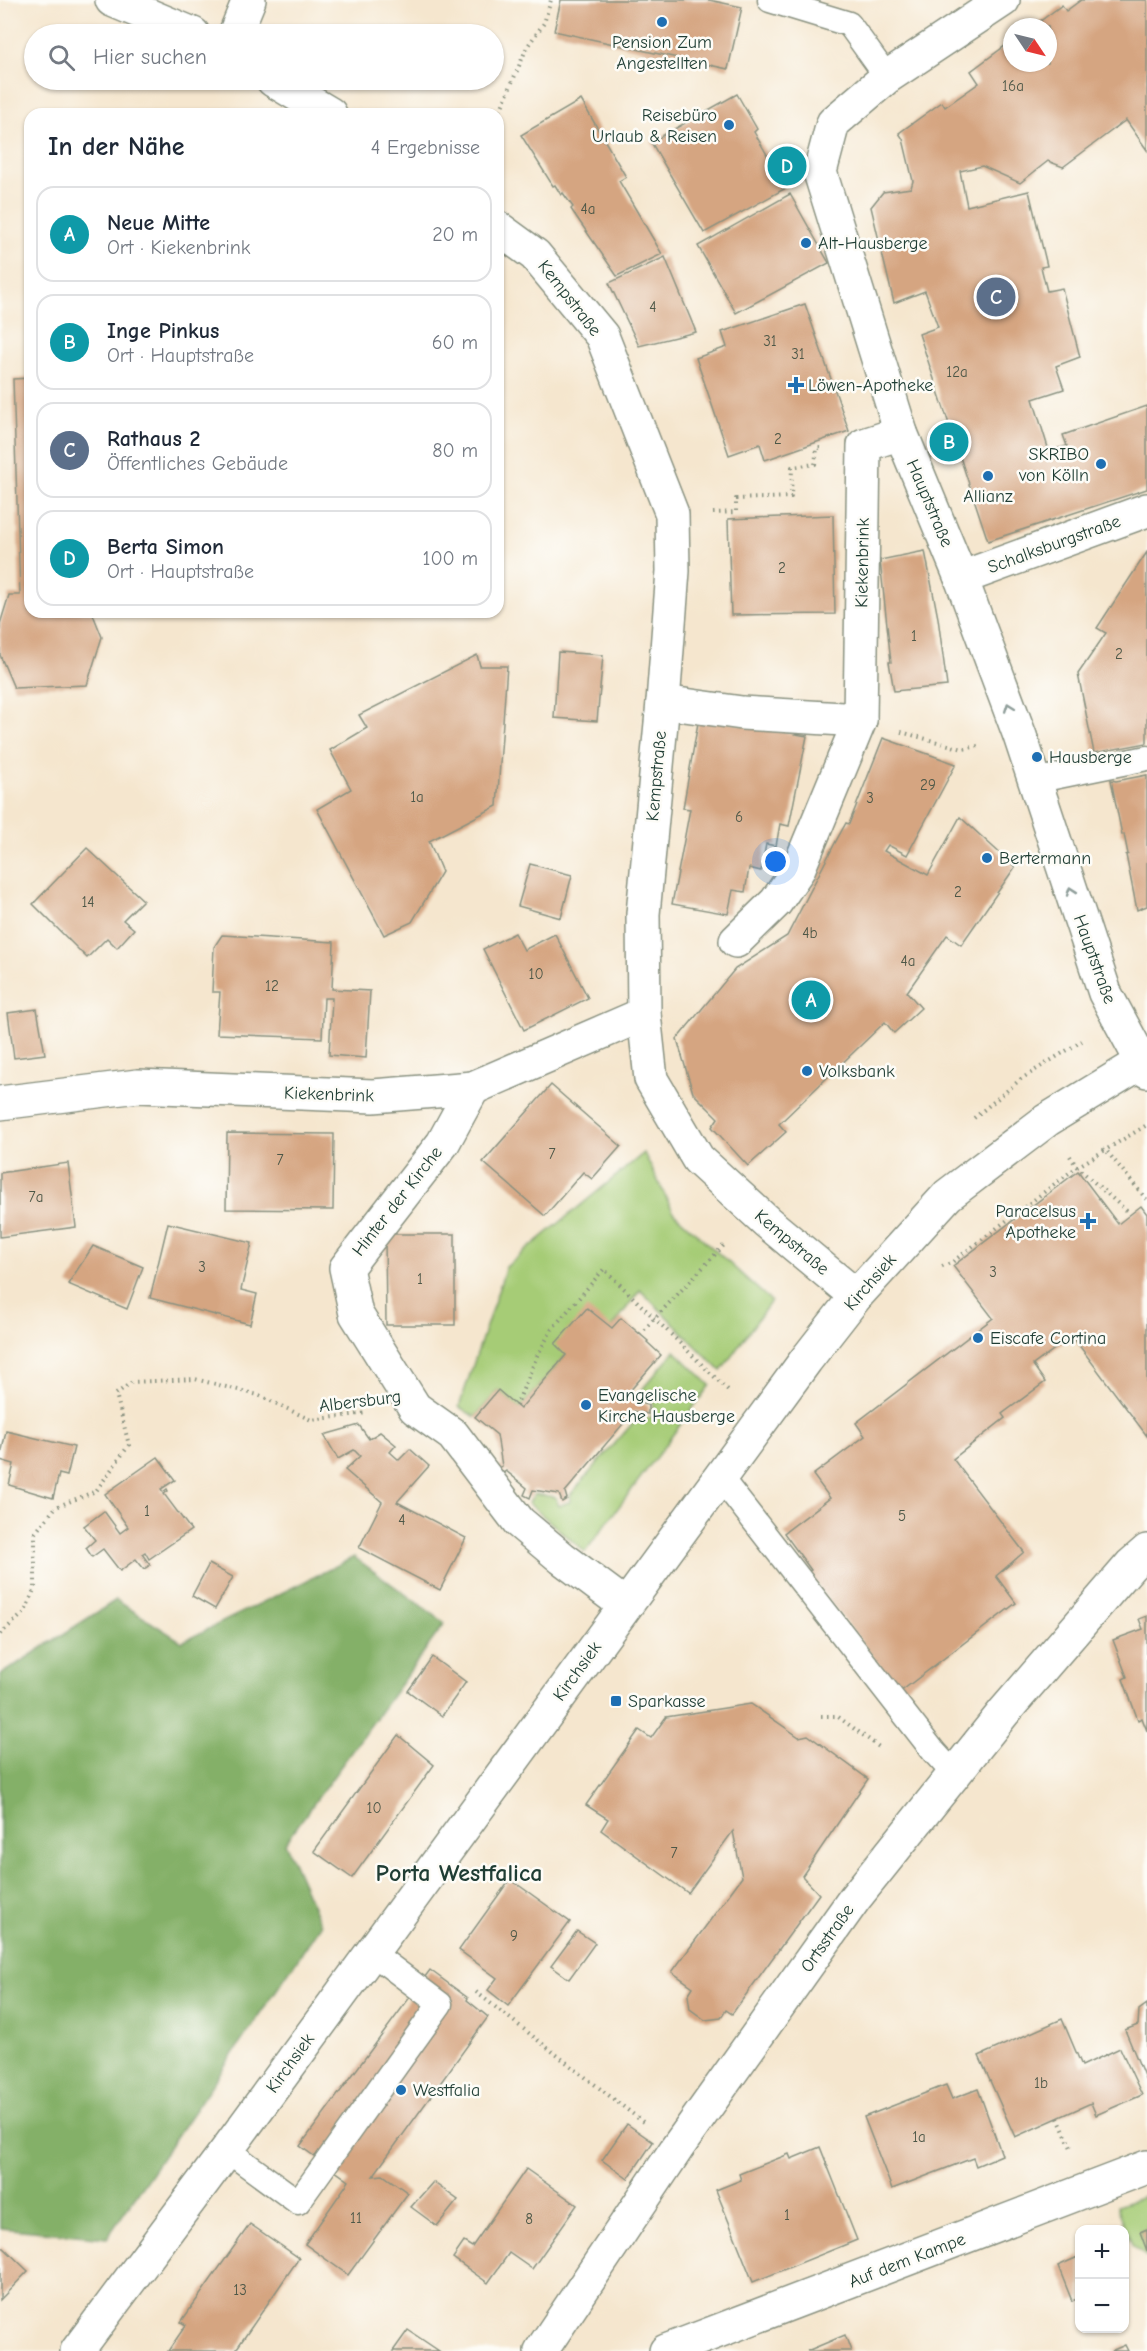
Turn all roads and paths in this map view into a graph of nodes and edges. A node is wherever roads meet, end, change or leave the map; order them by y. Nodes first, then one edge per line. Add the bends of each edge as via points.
1 (112, 0) edge
2 (249, 0) edge
3 (551, 0) edge
4 (770, 0) edge
5 (1003, 0) edge
6 (169, 24) edge
7 (239, 24) edge
8 (887, 77) junction
9 (290, 90) edge
10 (320, 108) edge
11 (501, 108) edge
12 (504, 232) edge
13 (901, 433) junction
14 (864, 445) junction
15 (1147, 510) edge
16 (672, 514) junction
17 (961, 578) junction
18 (663, 702) junction
19 (860, 720) junction
20 (1020, 736) junction
21 (1147, 758) edge
22 (1034, 781) junction
23 (736, 941) dead end
24 (644, 1014) junction
25 (1145, 1064) edge
26 (473, 1088) junction
27 (0, 1103) edge
28 (1147, 1125) edge
29 (1105, 1149) junction
30 (1077, 1167) junction
31 (1147, 1200) edge
32 (756, 1212) junction
33 (1130, 1214) dead end
34 (940, 1267) dead end
35 (855, 1296) junction
36 (656, 1318) junction
37 (640, 1334) dead end
38 (516, 1406) dead end
39 (415, 1407) junction
40 (761, 1422) junction
41 (720, 1477) junction
42 (1147, 1551) edge
43 (625, 1605) junction
44 (0, 1634) edge
45 (954, 1774) junction
46 (370, 1952) junction
47 (471, 1988) dead end
48 (677, 2148) junction
49 (227, 2150) junction
50 (1147, 2167) edge
51 (77, 2351) edge
52 (541, 2351) edge
53 (666, 2351) edge

1 - 6 street
2 - 7 street
3 - 11 path via 544,23 527,47
4 - 8 lane via 849,24
5 - 8 street, Hauptstraße
8 - 13 street, Hauptstraße via 833,123 820,171
9 - 10 street
12 - 16 street, Kempstraße via 535,255 602,336
13 - 14 street
13 - 17 street, Hauptstraße
14 - 16 path via 817,448 815,464 792,467 791,497 736,499 736,512
14 - 19 street, Kiekenbrink
15 - 17 street, Schalksburgstraße
16 - 18 street, Kempstraße via 673,571
20 -> 17 street, Hauptstraße
18 - 19 street via 742,713
18 - 24 street, Kempstraße via 643,914
19 - 20 path via 963,749
19 - 23 street, Kiekenbrink via 798,870 776,902
20 - 22 street, Hauptstraße
21 - 22 lane
25 -> 22 street, Hauptstraße via 1105,993
24 - 26 street, Kiekenbrink
24 - 32 street, Kempstraße via 651,1079 698,1159
25 - 35 street, Kirchsiek via 1047,1120 948,1195
26 - 27 street, Kiekenbrink via 373,1096 138,1086
26 - 39 street, Hinter der Kirche via 443,1143 346,1268 356,1314
28 - 29 path
29 - 30 path
29 - 31 path
30 - 33 path
30 - 34 path via 951,1263
32 - 35 street, Kempstraße
32 - 36 path
35 - 40 street, Kirchsiek
36 - 37 path
36 - 38 path via 604,1269 552,1329
36 - 40 path
39 - 43 street, Hinter der Kirche via 453,1435 519,1522
39 - 44 path, Albersburg via 311,1420 258,1395 195,1379 132,1382 116,1394 129,1445 96,1491 56,1507 35,1533 34,1587 25,1612
40 - 41 street, Kirchsiek
41 - 43 street, Kirchsiek
41 - 45 lane
42 - 45 street, Ortsstraße via 1131,1564
43 - 46 street, Kirchsiek
45 - 48 street, Ortsstraße via 855,1898
46 - 49 street, Kirchsiek
46 - 49 lane via 440,2004 298,2202
47 - 48 path
48 - 52 street, Ortsstraße
49 - 51 street, Kirchsiek
50 - 53 street, Auf dem Kampe

